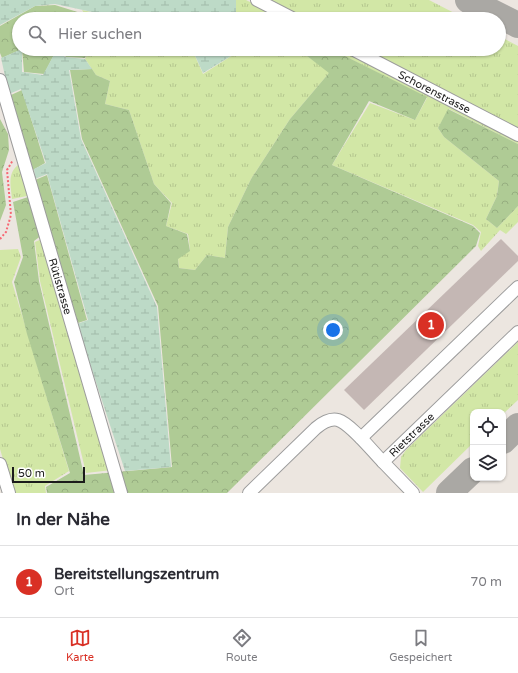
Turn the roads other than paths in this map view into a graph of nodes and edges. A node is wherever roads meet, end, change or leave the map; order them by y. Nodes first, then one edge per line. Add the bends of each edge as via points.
1 (257, 0) edge
2 (280, 12) edge
3 (366, 56) edge
4 (0, 80) edge
5 (2, 98) edge
6 (518, 135) edge
7 (518, 287) edge
8 (518, 332) edge
9 (361, 438) junction
10 (383, 462) junction
11 (0, 464) edge
12 (9, 493) edge
13 (121, 493) edge
14 (249, 493) edge
15 (413, 493) edge

1 - 2 lane
3 - 6 lane, Schorenstrasse
4 - 5 lane, Rütistrasse
5 - 13 lane, Rütistrasse via 22,153
7 - 9 lane
8 - 10 lane, Rietstrasse
9 - 10 lane, Rietstrasse
9 - 14 lane, Rietstrasse via 338,420 327,421 316,428
10 - 15 lane
11 - 12 lane

